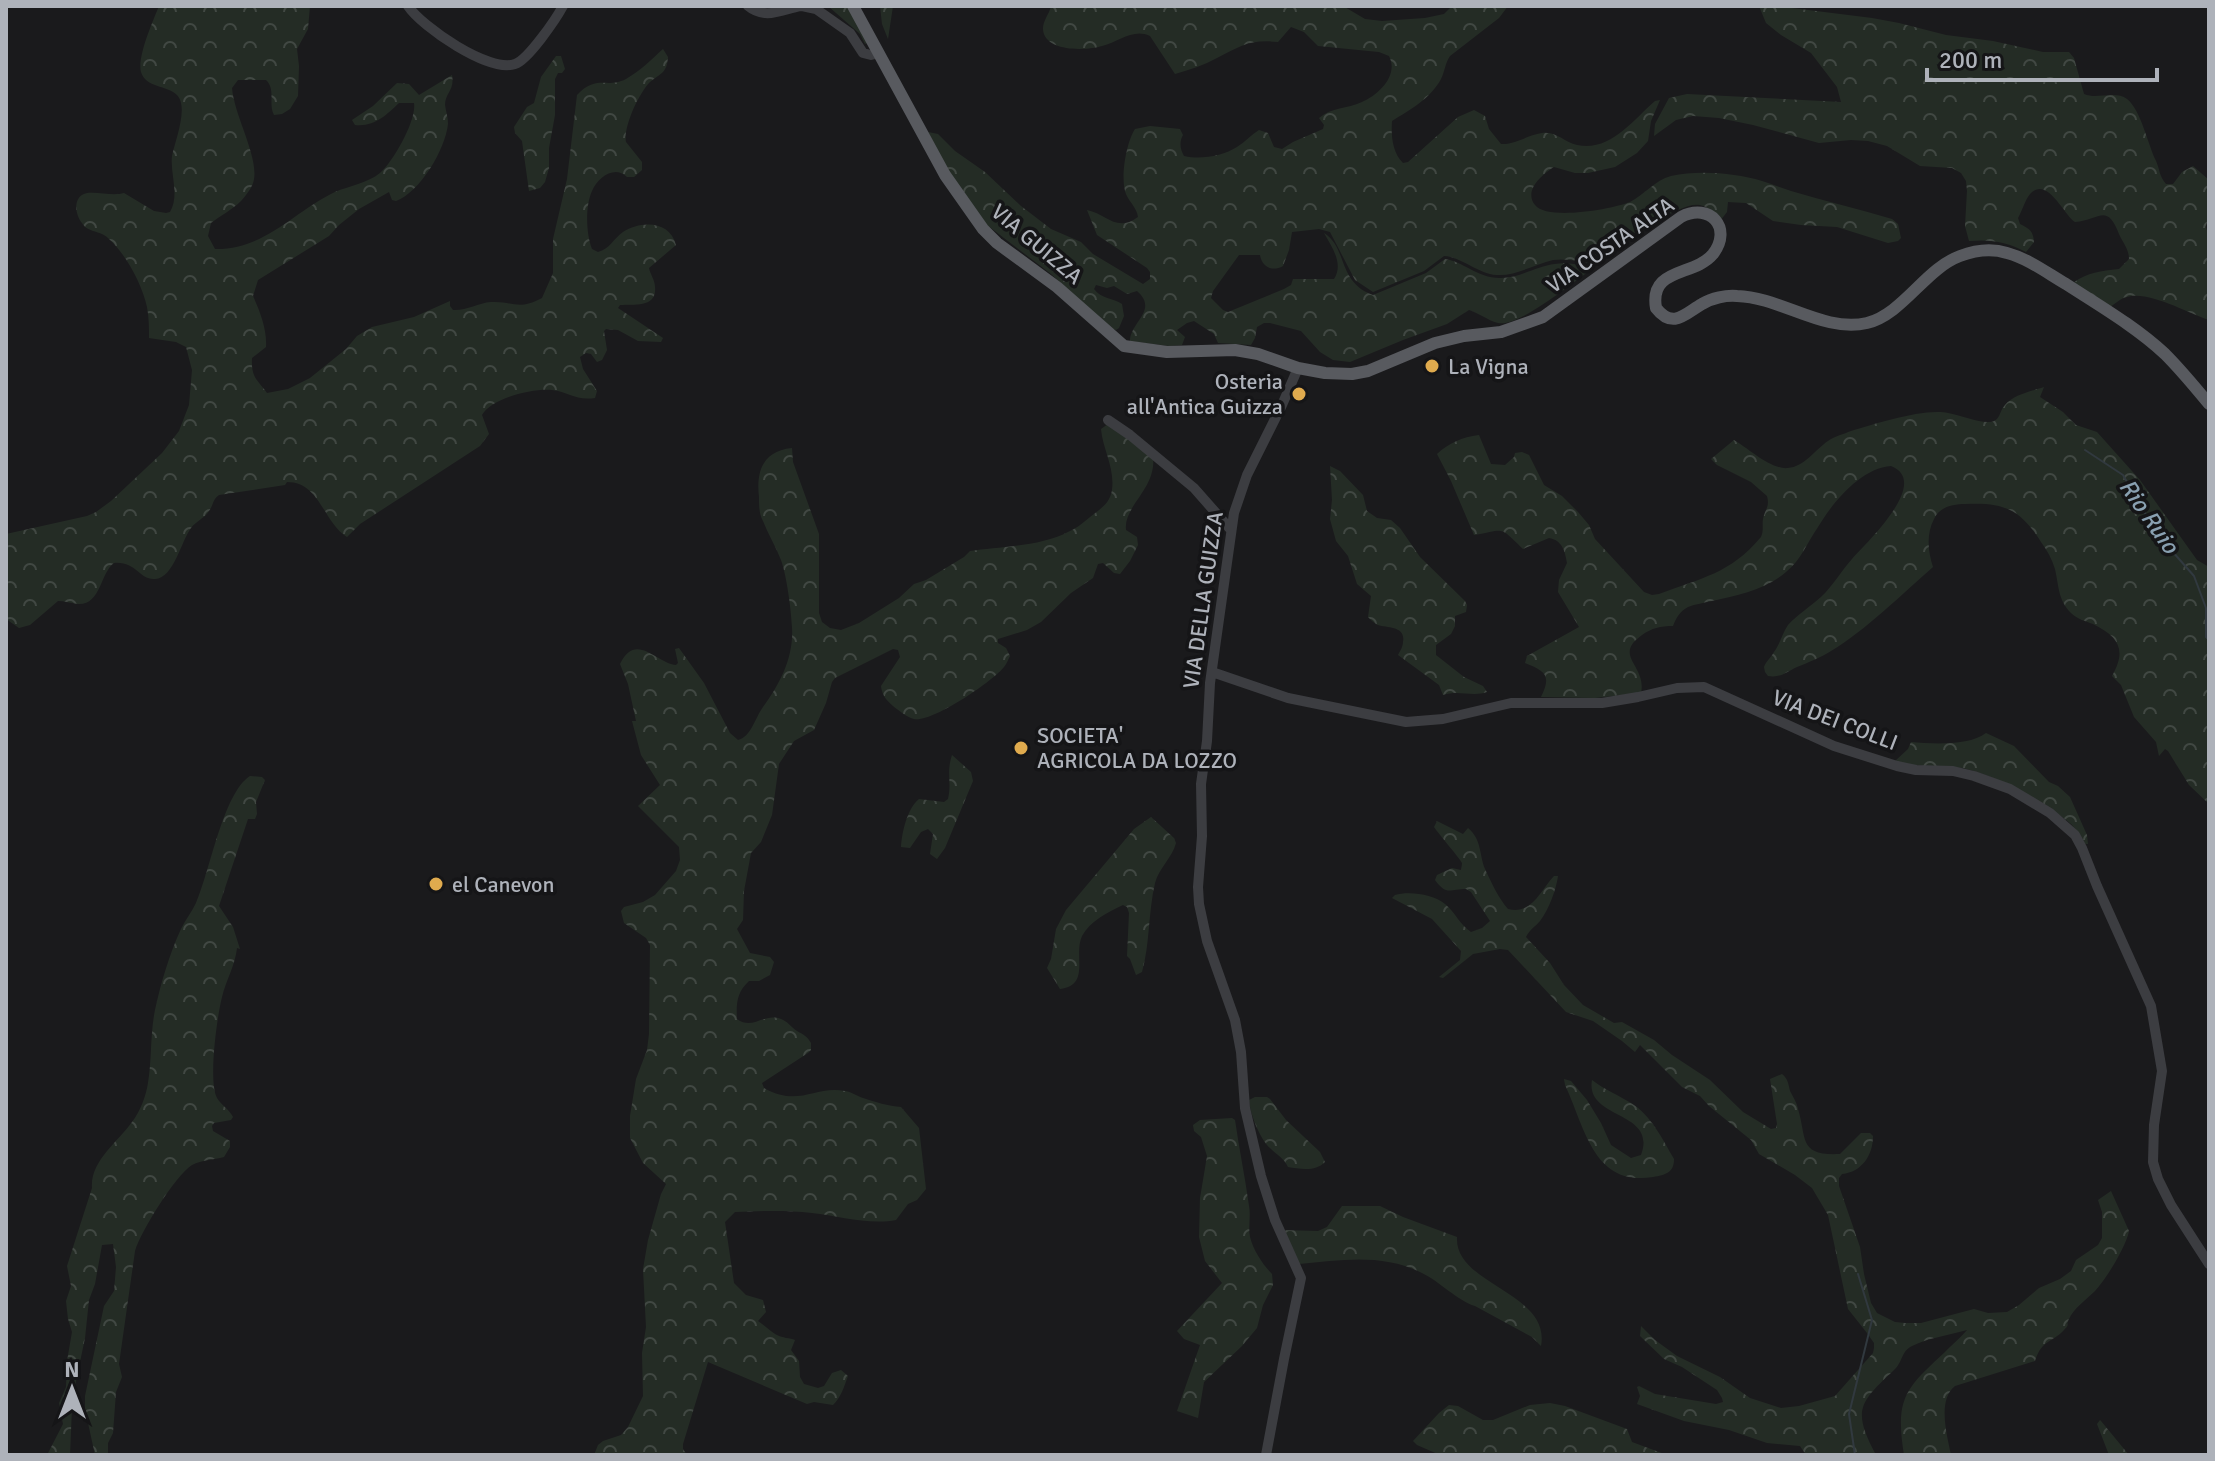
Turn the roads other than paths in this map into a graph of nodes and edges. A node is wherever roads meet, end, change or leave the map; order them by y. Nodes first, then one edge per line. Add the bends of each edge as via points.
1 (408, 6) edge
2 (563, 6) edge
3 (748, 6) edge
4 (801, 6) edge
5 (853, 6) edge
6 (879, 53) junction
7 (1298, 368) junction
8 (2209, 404) edge
9 (1108, 420) dead end
10 (1231, 530) junction
11 (1212, 672) junction
12 (2209, 1264) edge
13 (1266, 1455) edge

1 - 2 street via 415,17 475,57 506,65 520,62
3 - 4 street via 768,14
4 - 6 street via 816,9 850,33 863,53
5 - 6 main road, VIA GUIZZA
6 - 7 main road, VIA GUIZZA via 945,175 983,229 1124,346 1167,352 1235,350
7 - 8 main road, VIA COSTA ALTA via 1340,374 1368,371 1450,339 1523,325 1543,317 1681,217 1700,212 1717,220 1720,238 1710,257 1658,286 1656,308 1668,318 1736,296 1839,323 1868,322 1888,312 1948,261 1992,250 2027,260 2109,312 2164,354
7 - 10 street, VIA DELLA GUIZZA via 1247,475
9 - 10 street via 1194,488
10 - 11 street, VIA DELLA GUIZZA
11 - 12 street, VIA DEI COLLI via 1288,698 1406,722 1511,703 1602,703 1704,687 1834,746 1897,766 1953,771 2010,789 2075,835 2151,1006 2162,1071 2152,1145 2155,1171
11 - 13 street, VIA DELLA GUIZZA via 1201,784 1199,904 1235,1020 1245,1108 1261,1176 1301,1278

